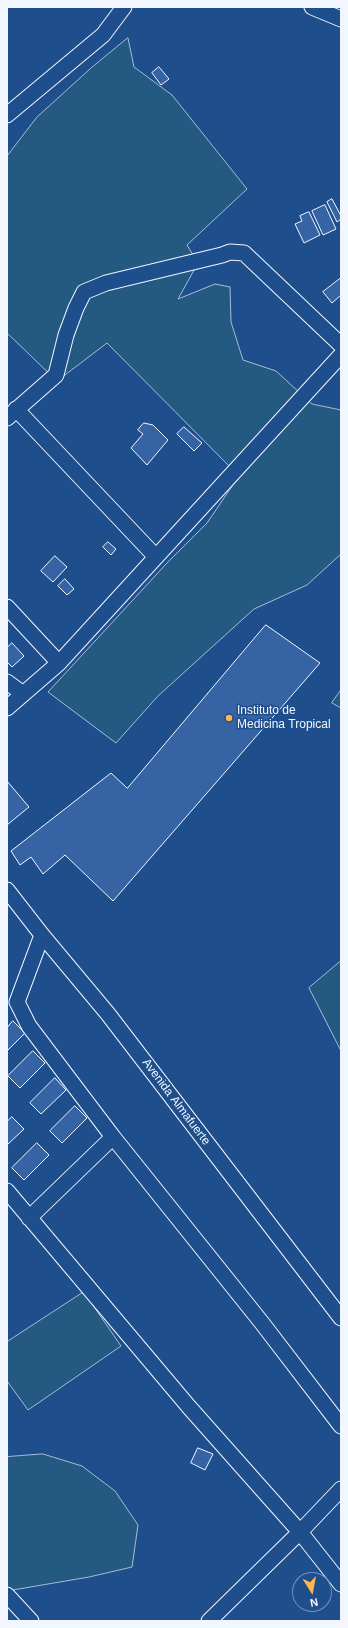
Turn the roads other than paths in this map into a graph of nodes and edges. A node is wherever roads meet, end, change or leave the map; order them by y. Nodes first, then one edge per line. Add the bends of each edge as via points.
1 (124, 7) edge
2 (312, 7) edge
3 (341, 19) edge
4 (7, 116) edge
5 (341, 345) edge
6 (341, 355) edge
7 (11, 413) edge
8 (156, 557) junction
9 (7, 607) edge
10 (59, 663) junction
11 (7, 682) edge
12 (22, 693) junction
13 (7, 708) edge
14 (7, 890) edge
15 (42, 936) junction
16 (12, 1007) edge
17 (113, 1137) junction
18 (7, 1191) edge
19 (29, 1218) junction
20 (341, 1318) edge
21 (341, 1426) edge
22 (341, 1489) edge
23 (300, 1532) junction
24 (341, 1584) edge
25 (7, 1595) edge
26 (31, 1621) edge
27 (209, 1621) edge

1 - 4 street via 104,35
2 - 3 street
5 - 7 street via 244,253 230,252 106,283 84,292 66,335 56,375
6 - 8 street
7 - 8 street
8 - 10 street
9 - 10 street
10 - 12 street
11 - 12 street
12 - 13 street
14 - 15 street, Avenida Almafuerte
15 - 16 street
15 - 20 street, Avenida Almafuerte via 108,1014
16 - 17 street
17 - 19 street
17 - 21 street
18 - 19 street
19 - 23 street via 184,1401
22 - 23 street
23 - 24 street
23 - 27 street
25 - 26 street

